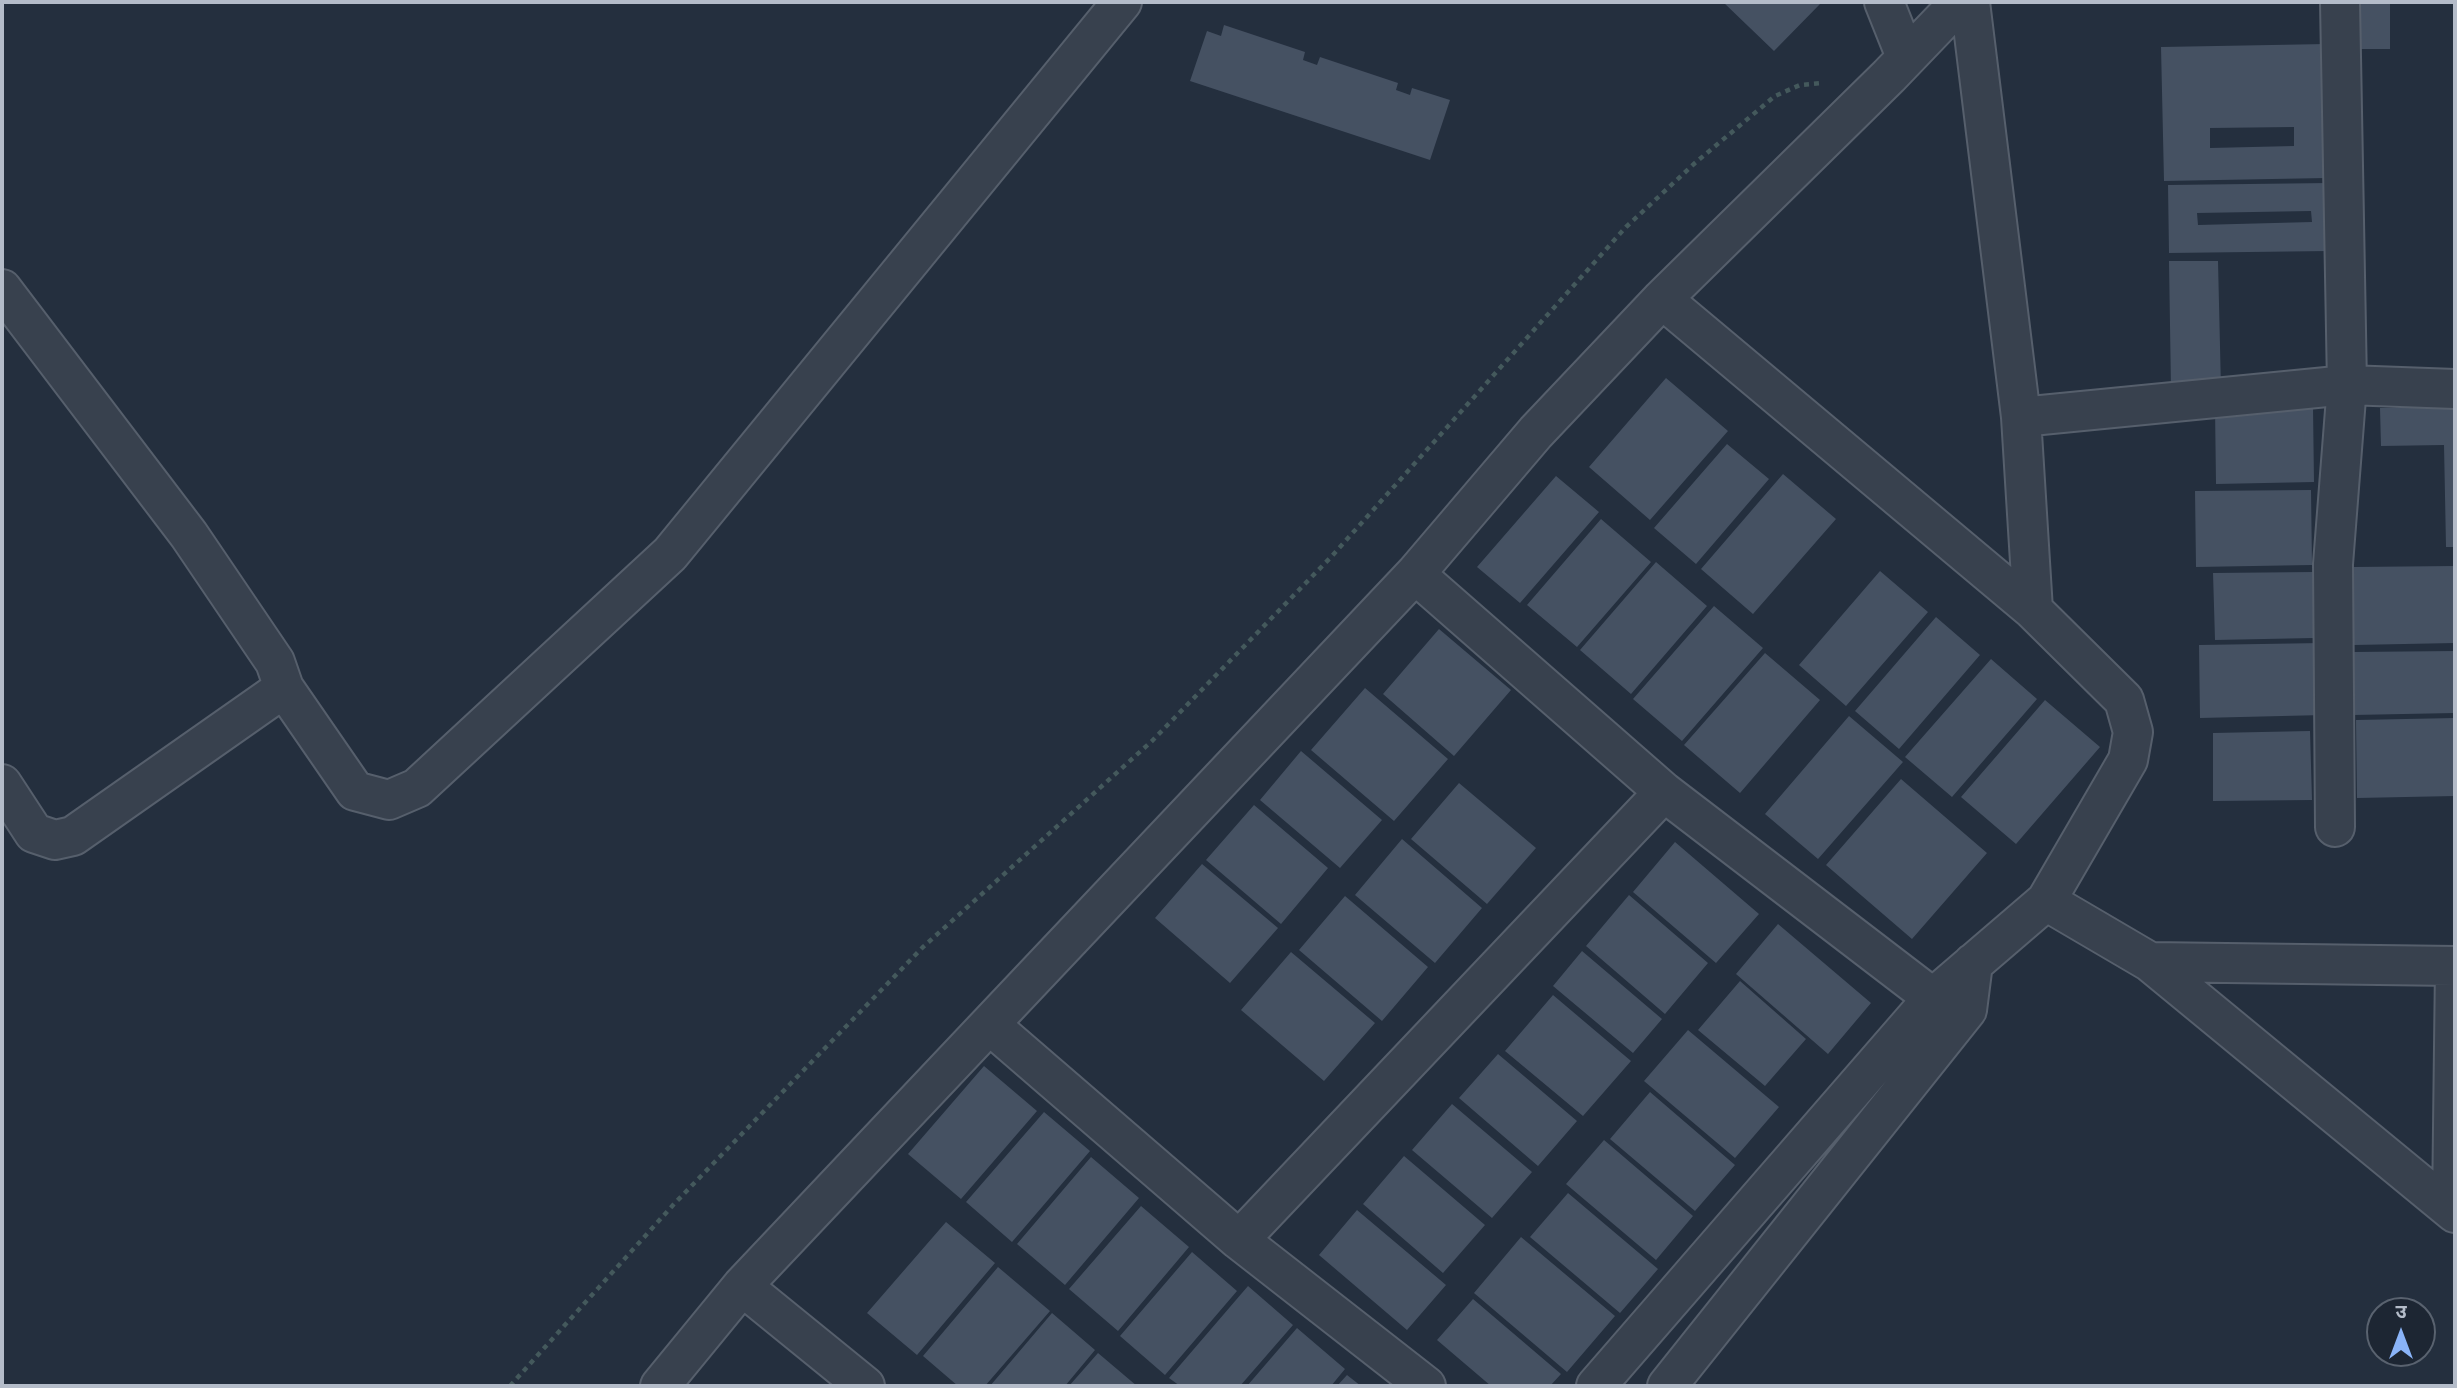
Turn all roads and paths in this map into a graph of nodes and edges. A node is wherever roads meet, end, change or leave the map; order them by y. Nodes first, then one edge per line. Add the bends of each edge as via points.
1 (1122, 2) edge
2 (1884, 2) edge
3 (1960, 2) edge
4 (1970, 2) edge
5 (2340, 2) edge
6 (1898, 67) junction
7 (2, 289) edge
8 (1662, 299) junction
9 (2347, 384) junction
10 (2455, 389) edge
11 (2021, 417) junction
12 (1416, 574) junction
13 (2032, 610) junction
14 (284, 688) junction
15 (2, 784) edge
16 (1664, 792) junction
17 (2335, 827) dead end
18 (2046, 901) junction
19 (2150, 962) junction
20 (1973, 963) junction
21 (2455, 966) edge
22 (1933, 998) junction
23 (990, 1025) junction
24 (2453, 1211) edge
25 (1239, 1240) junction
26 (742, 1286) junction
27 (510, 1386) edge
28 (660, 1386) edge
29 (865, 1386) edge
30 (1426, 1386) edge
31 (1596, 1386) edge
32 (1667, 1386) edge

1 - 14 street via 670,554 417,788 389,800 355,792
2 - 6 street
3 - 6 street
4 - 11 street
5 - 9 street
6 - 8 street
6 - 27 path via 1800,85 1775,96 1626,227 1332,556 1152,741 923,947 674,1204
7 - 14 street via 189,535 275,662
8 - 12 street via 1536,432
8 - 13 street
9 - 10 street
9 - 11 street
9 - 17 street via 2333,565
11 - 13 street
12 - 16 street
12 - 23 street
13 - 18 street via 2124,700 2133,732 2127,760
14 - 15 street via 73,836 55,840 34,833
16 - 22 street
16 - 25 street
18 - 19 street
18 - 20 street
19 - 21 street
19 - 24 street
20 - 22 street
20 - 32 street via 1967,1010
21 - 24 street
22 - 31 street
23 - 25 street
23 - 26 street
25 - 30 street
26 - 28 street
26 - 29 street

